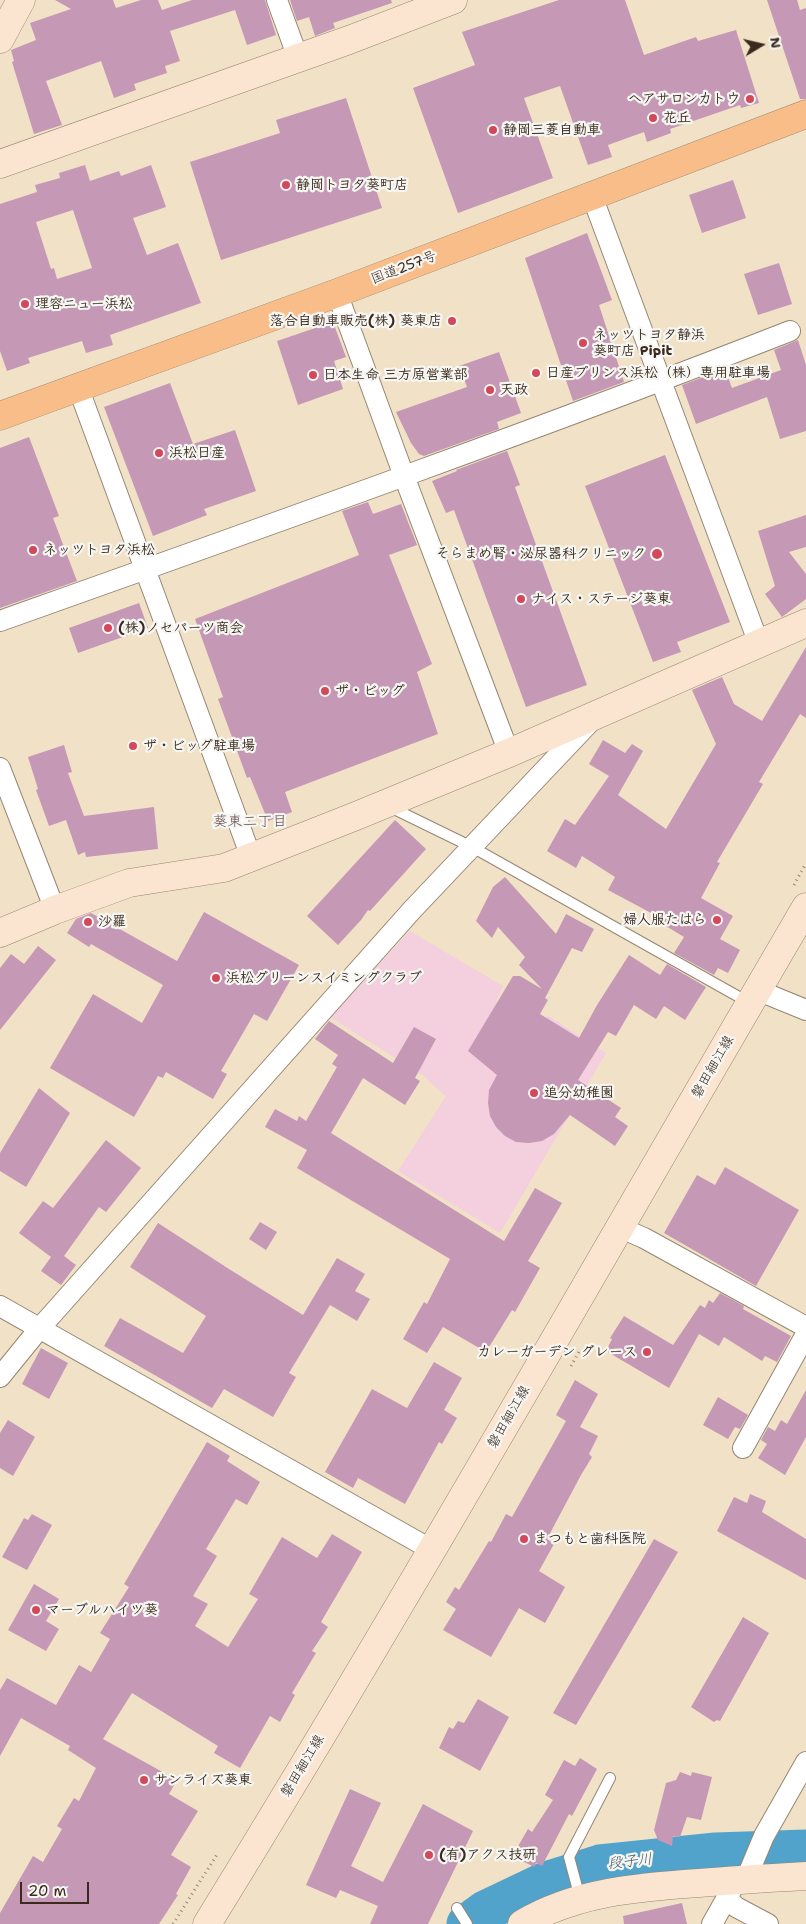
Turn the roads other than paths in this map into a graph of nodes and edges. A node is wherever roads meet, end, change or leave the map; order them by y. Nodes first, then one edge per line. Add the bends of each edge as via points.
1 (21, 0) edge
2 (277, 0) edge
3 (453, 0) edge
4 (0, 39) edge
5 (298, 58) junction
6 (806, 114) edge
7 (0, 164) edge
8 (592, 196) junction
9 (337, 293) junction
10 (790, 331) dead end
11 (661, 381) junction
12 (78, 387) junction
13 (0, 416) edge
14 (404, 476) junction
15 (146, 570) junction
16 (0, 621) edge
17 (806, 623) edge
18 (759, 644) junction
19 (595, 716) junction
20 (509, 753) junction
21 (0, 768) edge
22 (384, 804) junction
23 (472, 847) junction
24 (251, 857) junction
25 (806, 907) edge
26 (54, 910) junction
27 (0, 933) edge
28 (754, 996) junction
29 (806, 1010) edge
30 (621, 1228) junction
31 (0, 1306) edge
32 (806, 1327) edge
33 (39, 1329) junction
34 (806, 1334) edge
35 (0, 1377) edge
36 (743, 1448) dead end
37 (432, 1550) junction
38 (806, 1762) edge
39 (610, 1778) dead end
40 (806, 1876) edge
41 (740, 1881) junction
42 (579, 1892) junction
43 (459, 1911) dead end
44 (206, 1924) edge
45 (467, 1924) edge
46 (522, 1924) edge
47 (712, 1924) edge
48 (768, 1924) edge

1 - 4 street
2 - 5 street
3 - 5 street
5 - 7 street
6 - 8 highway, 国道257号
8 - 9 highway, 国道257号
8 - 11 street
9 - 12 highway, 国道257号
9 - 14 street
10 - 11 street
11 - 14 street
11 - 18 street
12 - 13 highway, 国道257号
12 - 15 street
14 - 15 street
14 - 20 street
15 - 16 street
15 - 24 street
17 - 18 street
18 - 19 street
19 - 20 street
19 - 23 street
20 - 22 street
21 - 26 street
22 - 23 lane
22 - 24 street
23 - 28 lane
23 - 33 street via 412,910
24 - 26 street via 224,868 129,883
25 - 28 street, 磐田細江線
26 - 27 street
28 - 29 street
28 - 30 street, 磐田細江線
30 - 32 street
30 - 37 street, 磐田細江線
31 - 33 street
33 - 35 street
33 - 37 street
34 - 36 street
37 - 44 street, 磐田細江線
38 - 41 street
39 - 42 lane via 569,1857
40 - 41 street
41 - 42 street
41 - 47 street
41 - 48 street via 736,1907
42 - 46 street
43 - 45 lane

